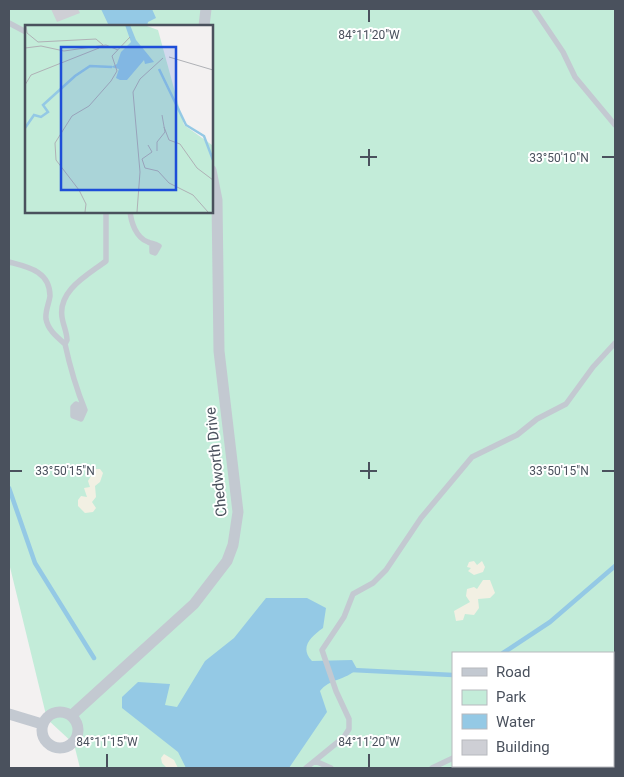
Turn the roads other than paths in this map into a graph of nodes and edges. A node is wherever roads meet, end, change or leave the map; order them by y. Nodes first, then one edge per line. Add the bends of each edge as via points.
1 (206, 9) edge
2 (534, 9) edge
3 (9, 23) edge
4 (204, 25) edge
5 (25, 31) edge
6 (615, 125) edge
7 (212, 175) edge
8 (130, 212) edge
9 (106, 213) edge
10 (153, 249) dead end
11 (9, 262) edge
12 (615, 343) edge
13 (64, 344) junction
14 (78, 411) dead end
15 (9, 714) edge
16 (72, 715) junction
17 (42, 724) junction
18 (452, 758) edge
19 (314, 761) junction
20 (306, 768) edge
21 (331, 768) edge
22 (432, 768) edge

1 - 4 street
2 - 6 lane via 563,52 575,77
3 - 5 lane
7 - 16 street, Chedworth Drive via 217,200 218,351 238,512 233,545 227,561 194,604
8 - 10 lane via 137,232 144,240 159,246 155,253 152,252 152,245 156,247
9 - 13 lane via 106,261 80,280 63,302 61,315 67,340
11 - 13 lane via 35,269 45,279 50,296 46,320 51,331
12 - 19 lane via 566,404 537,419 517,435 472,457 421,518 386,570 373,583 353,594 344,617 322,650 333,685 349,719 349,729 344,737
13 - 14 lane via 78,398 85,410 81,419 73,416 72,411 76,404 82,411 75,415 77,407
15 - 17 street
16 - 17 street via 50,714
16 - 17 street via 79,731 71,746 63,748 47,743 41,731
18 - 22 lane
19 - 20 lane
19 - 21 lane

